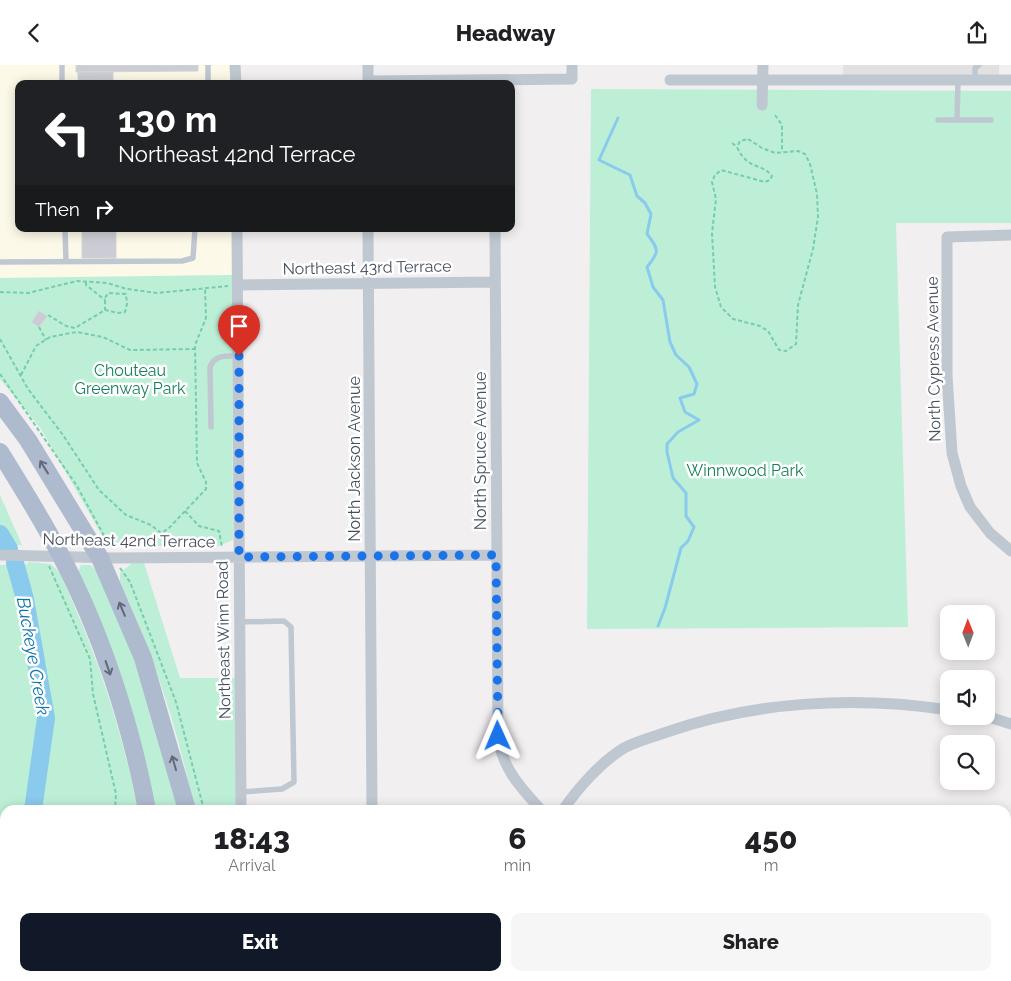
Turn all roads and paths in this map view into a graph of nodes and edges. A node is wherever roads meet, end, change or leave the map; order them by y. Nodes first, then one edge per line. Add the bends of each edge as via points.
1 (62, 65) edge
2 (208, 65) edge
3 (236, 65) edge
4 (368, 65) edge
5 (572, 65) edge
6 (763, 65) edge
7 (979, 65) edge
8 (62, 80) edge
9 (208, 80) edge
10 (236, 80) edge
11 (368, 80) edge
12 (670, 80) dead end
13 (763, 80) junction
14 (1011, 80) edge
15 (515, 81) edge
16 (958, 81) junction
17 (976, 81) junction
18 (762, 105) dead end
19 (775, 115) dead end
20 (938, 120) dead end
21 (957, 120) junction
22 (991, 120) dead end
23 (732, 143) dead end
24 (737, 147) junction
25 (782, 152) junction
26 (65, 232) edge
27 (195, 232) edge
28 (237, 232) edge
29 (368, 232) edge
30 (495, 232) edge
31 (1011, 235) edge
32 (66, 261) junction
33 (0, 262) edge
34 (86, 282) junction
35 (496, 282) junction
36 (369, 283) junction
37 (238, 285) junction
38 (205, 287) junction
39 (127, 289) junction
40 (0, 292) edge
41 (126, 294) junction
42 (105, 301) junction
43 (105, 311) junction
44 (48, 315) dead end
45 (39, 327) dead end
46 (74, 328) junction
47 (74, 333) junction
48 (0, 339) edge
49 (46, 340) junction
50 (195, 349) junction
51 (239, 356) junction
52 (20, 375) junction
53 (0, 402) edge
54 (211, 427) dead end
55 (0, 453) edge
56 (184, 511) junction
57 (160, 533) junction
58 (106, 539) dead end
59 (1011, 551) edge
60 (0, 555) edge
61 (52, 555) junction
62 (496, 555) junction
63 (100, 557) junction
64 (239, 557) junction
65 (370, 557) junction
66 (239, 621) junction
67 (940, 709) edge
68 (995, 719) edge
69 (1011, 723) edge
70 (241, 792) junction
71 (115, 805) edge
72 (146, 805) edge
73 (186, 805) edge
74 (241, 805) edge
75 (372, 805) edge
76 (536, 805) edge
77 (567, 805) edge

1 - 8 lane
2 - 9 lane
3 - 10 street
4 - 11 street
5 - 15 street via 572,79
6 - 13 street
7 - 17 lane via 975,68
12 - 13 street
13 - 16 street
13 - 18 street
14 - 17 street
16 - 17 street
16 - 21 lane
19 - 25 path via 782,125
20 - 21 lane
21 - 22 lane
23 - 24 path
24 - 25 path via 740,141 748,139 774,153
24 - 25 path via 749,164 772,176 765,182 721,170 715,175 712,182 716,199 712,233 715,287 721,307 733,319 760,326 768,331 779,349 786,351 796,344 798,305 818,217 817,195 805,154
26 - 32 lane
27 - 32 lane via 194,254 189,260
28 - 37 street, Northeast Winn Road
29 - 36 street, North Jackson Avenue
30 - 35 street, North Spruce Avenue
31 - 59 street, North Cypress Avenue via 947,237 947,376 952,453 970,507 990,533
32 - 33 lane
34 - 39 path via 107,283
34 - 40 path via 71,281 28,293
34 - 42 path
35 - 36 street, Northeast 43rd Terrace
35 - 62 street, North Spruce Avenue
36 - 37 street, Northeast 43rd Terrace
36 - 65 street, North Jackson Avenue
37 - 38 path
37 - 51 street, Northeast Winn Road
38 - 39 path via 157,293
38 - 50 path via 206,318
39 - 41 path
41 - 42 path via 108,293
41 - 43 path via 128,304 125,311
42 - 43 path
43 - 46 path
44 - 46 path
45 - 49 path
46 - 47 path
47 - 49 path
47 - 50 path via 104,337 130,350
48 - 52 path
49 - 52 path via 33,350
50 - 56 path via 197,463 206,489
51 - 54 lane via 219,357 210,367
51 - 64 street, Northeast Winn Road
52 - 57 path via 99,490 126,515 151,525
63 -> 53 main road via 28,440
55 - 61 main road
56 - 57 path
56 - 64 path via 200,526 219,531 222,548
57 - 58 path via 139,542 122,544
60 - 61 street, Northeast 42nd Terrace
61 - 63 street, Northeast 42nd Terrace
61 - 71 path via 90,659 93,695 116,794
61 -> 72 main road via 102,651 135,755
62 - 65 street, Northeast 42nd Terrace
62 - 76 street, North Spruce Avenue via 499,743 512,779
63 - 64 street, Northeast 42nd Terrace
73 -> 63 main road via 143,658
64 - 65 street, Northeast 42nd Terrace
64 - 66 street, Northeast Winn Road
65 - 75 street, North Jackson Avenue
66 - 70 street, Northeast Winn Road
66 - 70 lane via 284,621 291,627 294,782 282,789
67 - 77 street via 825,703 753,709 724,715 624,748 589,779
68 - 69 street
70 - 74 street, Northeast Winn Road

